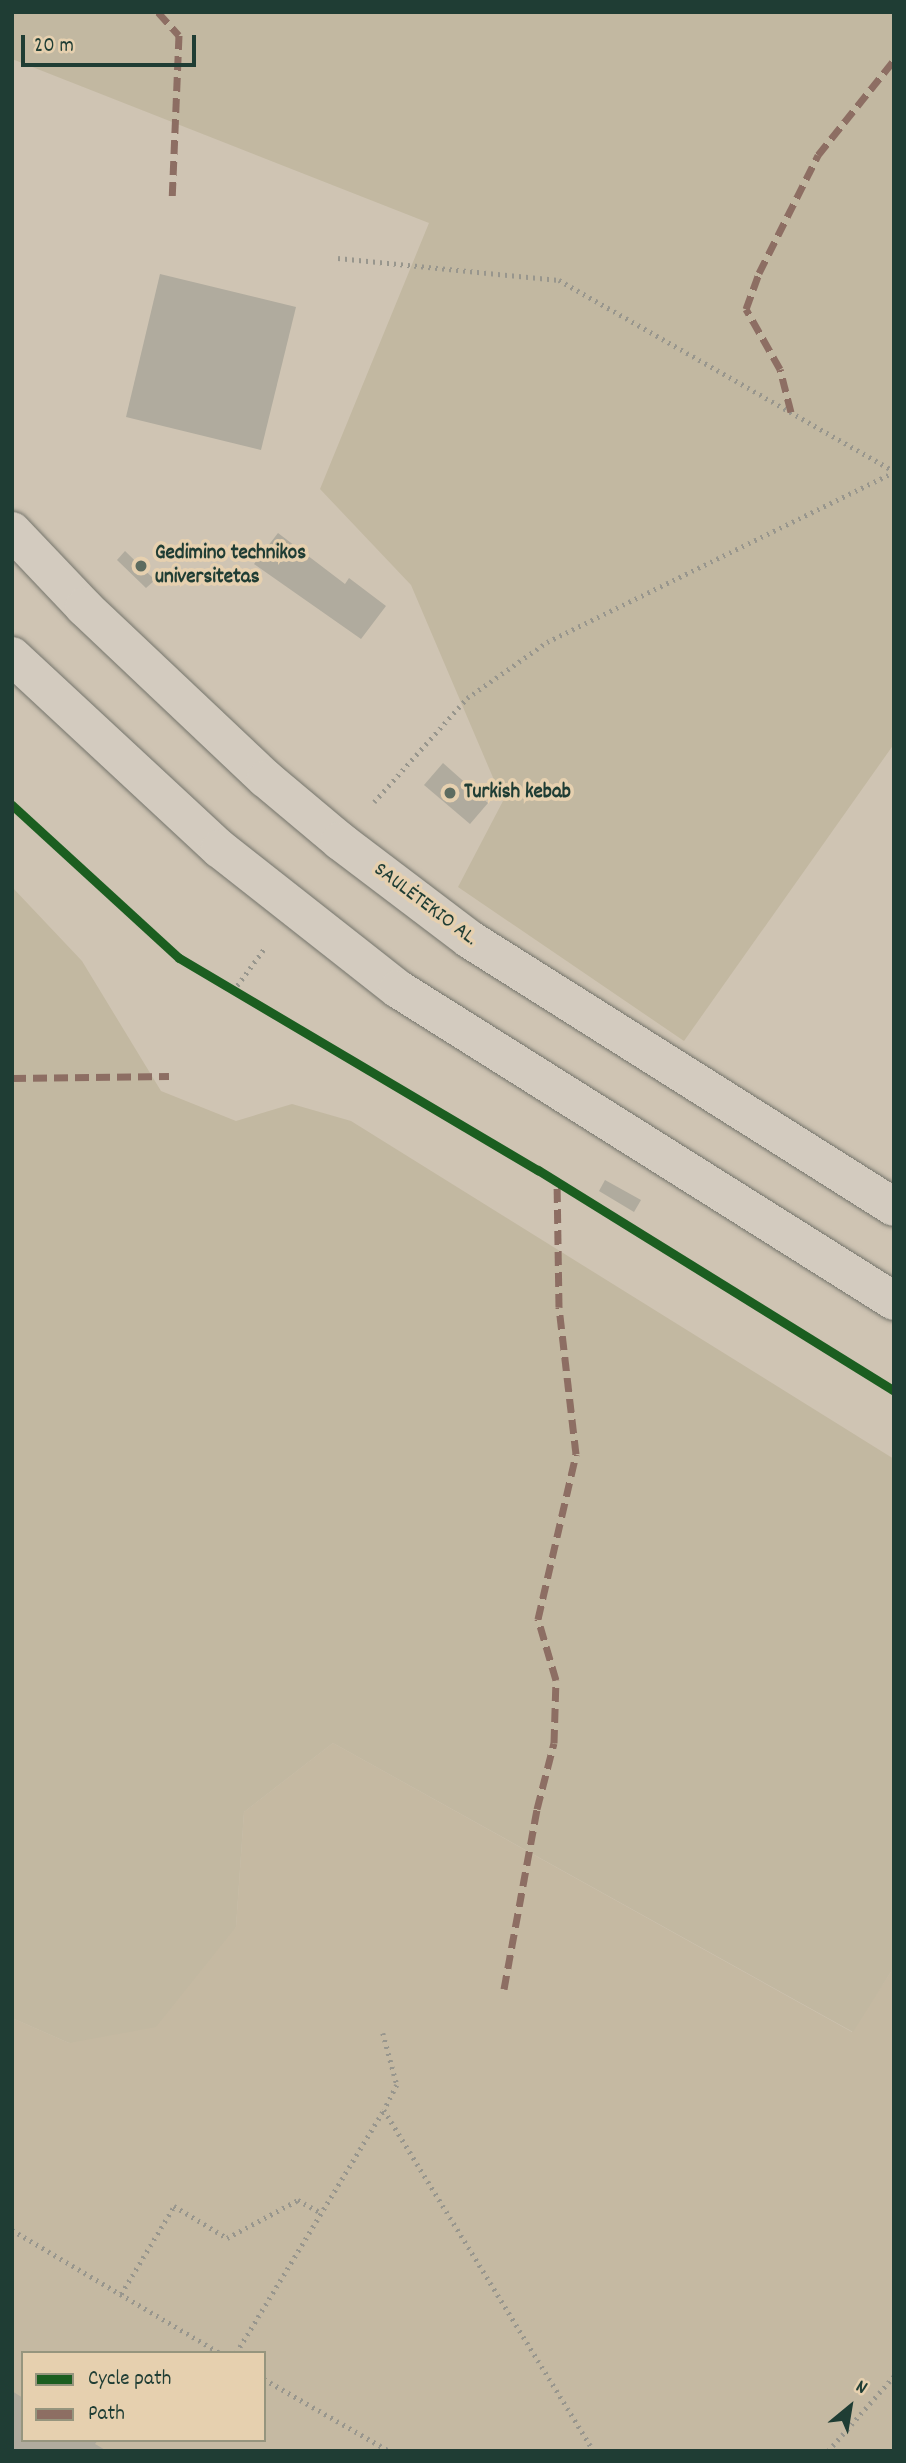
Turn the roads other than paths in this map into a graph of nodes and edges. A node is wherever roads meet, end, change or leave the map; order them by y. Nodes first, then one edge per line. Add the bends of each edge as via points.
1 (12, 531) edge
2 (12, 656) edge
3 (894, 1207) edge
4 (894, 1301) edge

1 - 3 main road, SAULĖTEKIO AL. via 256,770 340,841 480,946
2 - 4 main road via 220,849 398,989

